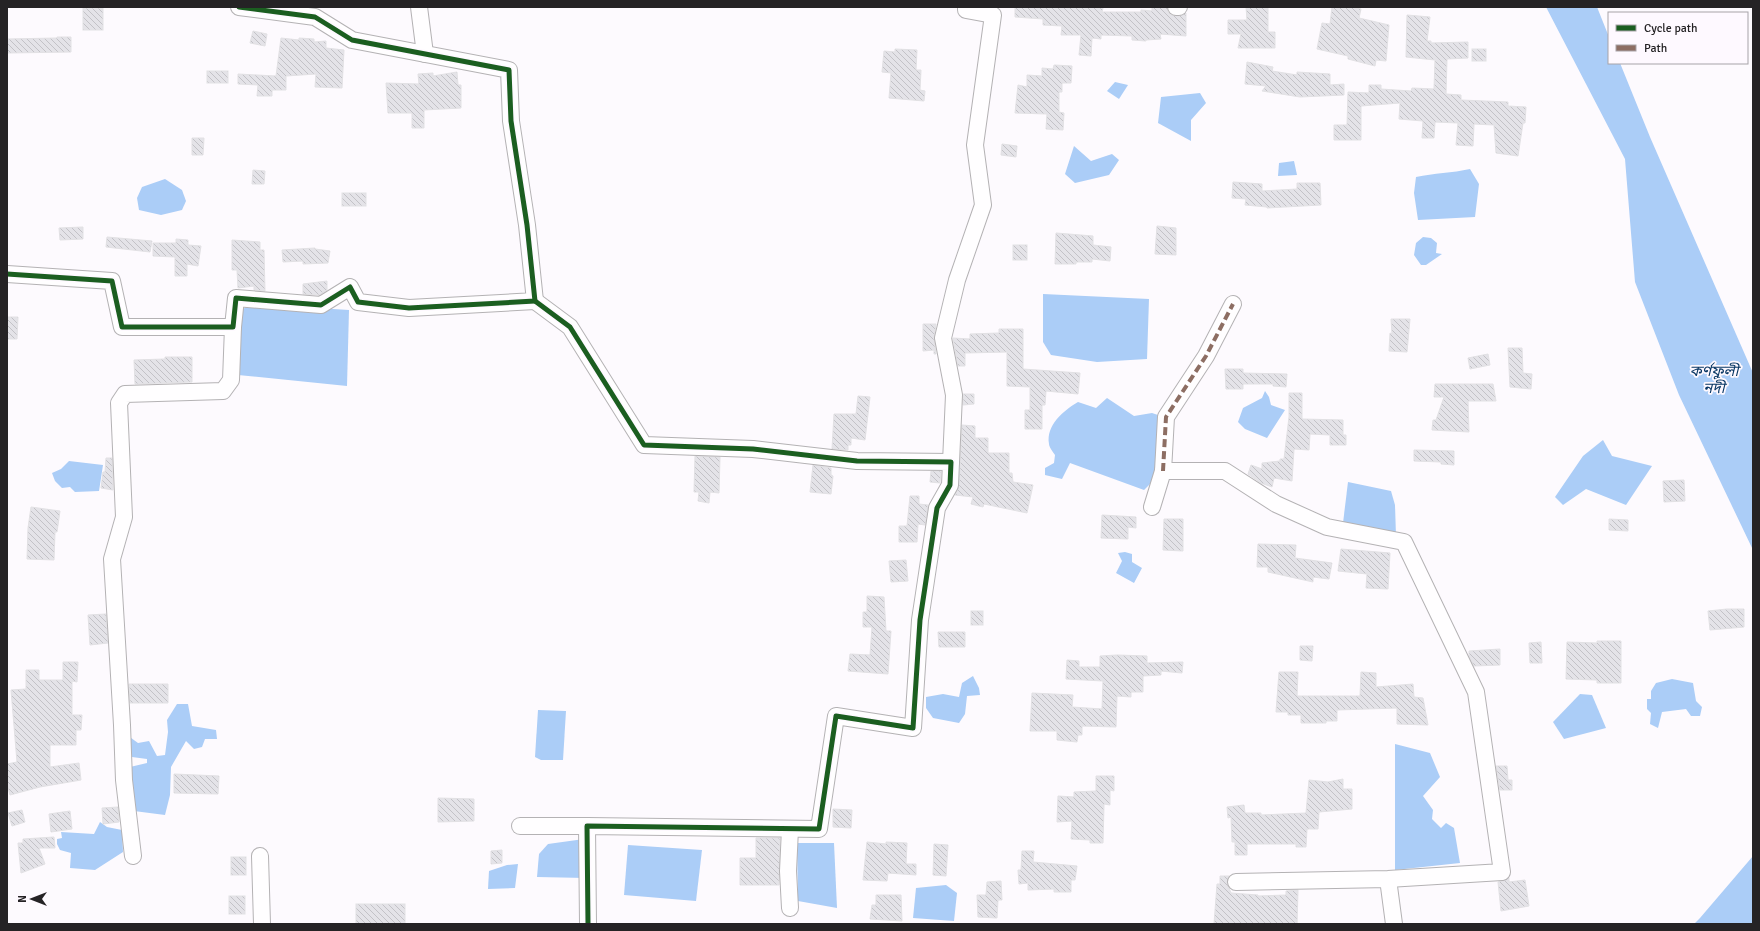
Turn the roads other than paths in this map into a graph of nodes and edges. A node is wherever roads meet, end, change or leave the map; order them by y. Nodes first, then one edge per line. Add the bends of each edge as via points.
1 (239, 7) edge
2 (419, 7) edge
3 (966, 7) edge
4 (425, 54) junction
5 (7, 274) edge
6 (535, 301) junction
7 (1233, 304) dead end
8 (233, 327) junction
9 (951, 462) junction
10 (1163, 471) junction
11 (1152, 507) dead end
12 (520, 826) dead end
13 (587, 826) junction
14 (790, 829) junction
15 (133, 856) dead end
16 (260, 856) dead end
17 (1364, 879) junction
18 (1384, 879) junction
19 (790, 908) dead end
20 (262, 924) edge
21 (588, 924) edge
22 (1394, 924) edge

1 - 4 street via 315,17 352,40
2 - 4 street
3 - 9 street via 966,10 993,15 975,145 983,206 957,280 943,338 954,395
4 - 6 street via 509,70 511,121
5 - 8 street via 112,281 122,327
6 - 8 street via 409,308 358,302 350,287 321,305 236,298
6 - 9 street via 570,327 644,445 753,449 857,460
7 - 10 street via 1206,356 1166,418
8 - 15 street via 231,380 223,391 125,394 119,403 124,517 112,559 124,780
9 - 14 street via 950,485 937,508 920,620 913,728 836,716 819,829
10 - 11 street
10 - 18 street via 1225,471 1276,504 1328,527 1404,542 1476,692 1502,872
12 - 13 street
13 - 14 street
13 - 21 street
14 - 19 street
16 - 20 street
17 - 17 street via 1316,880 1236,882 1292,881
17 - 18 street
18 - 22 street

